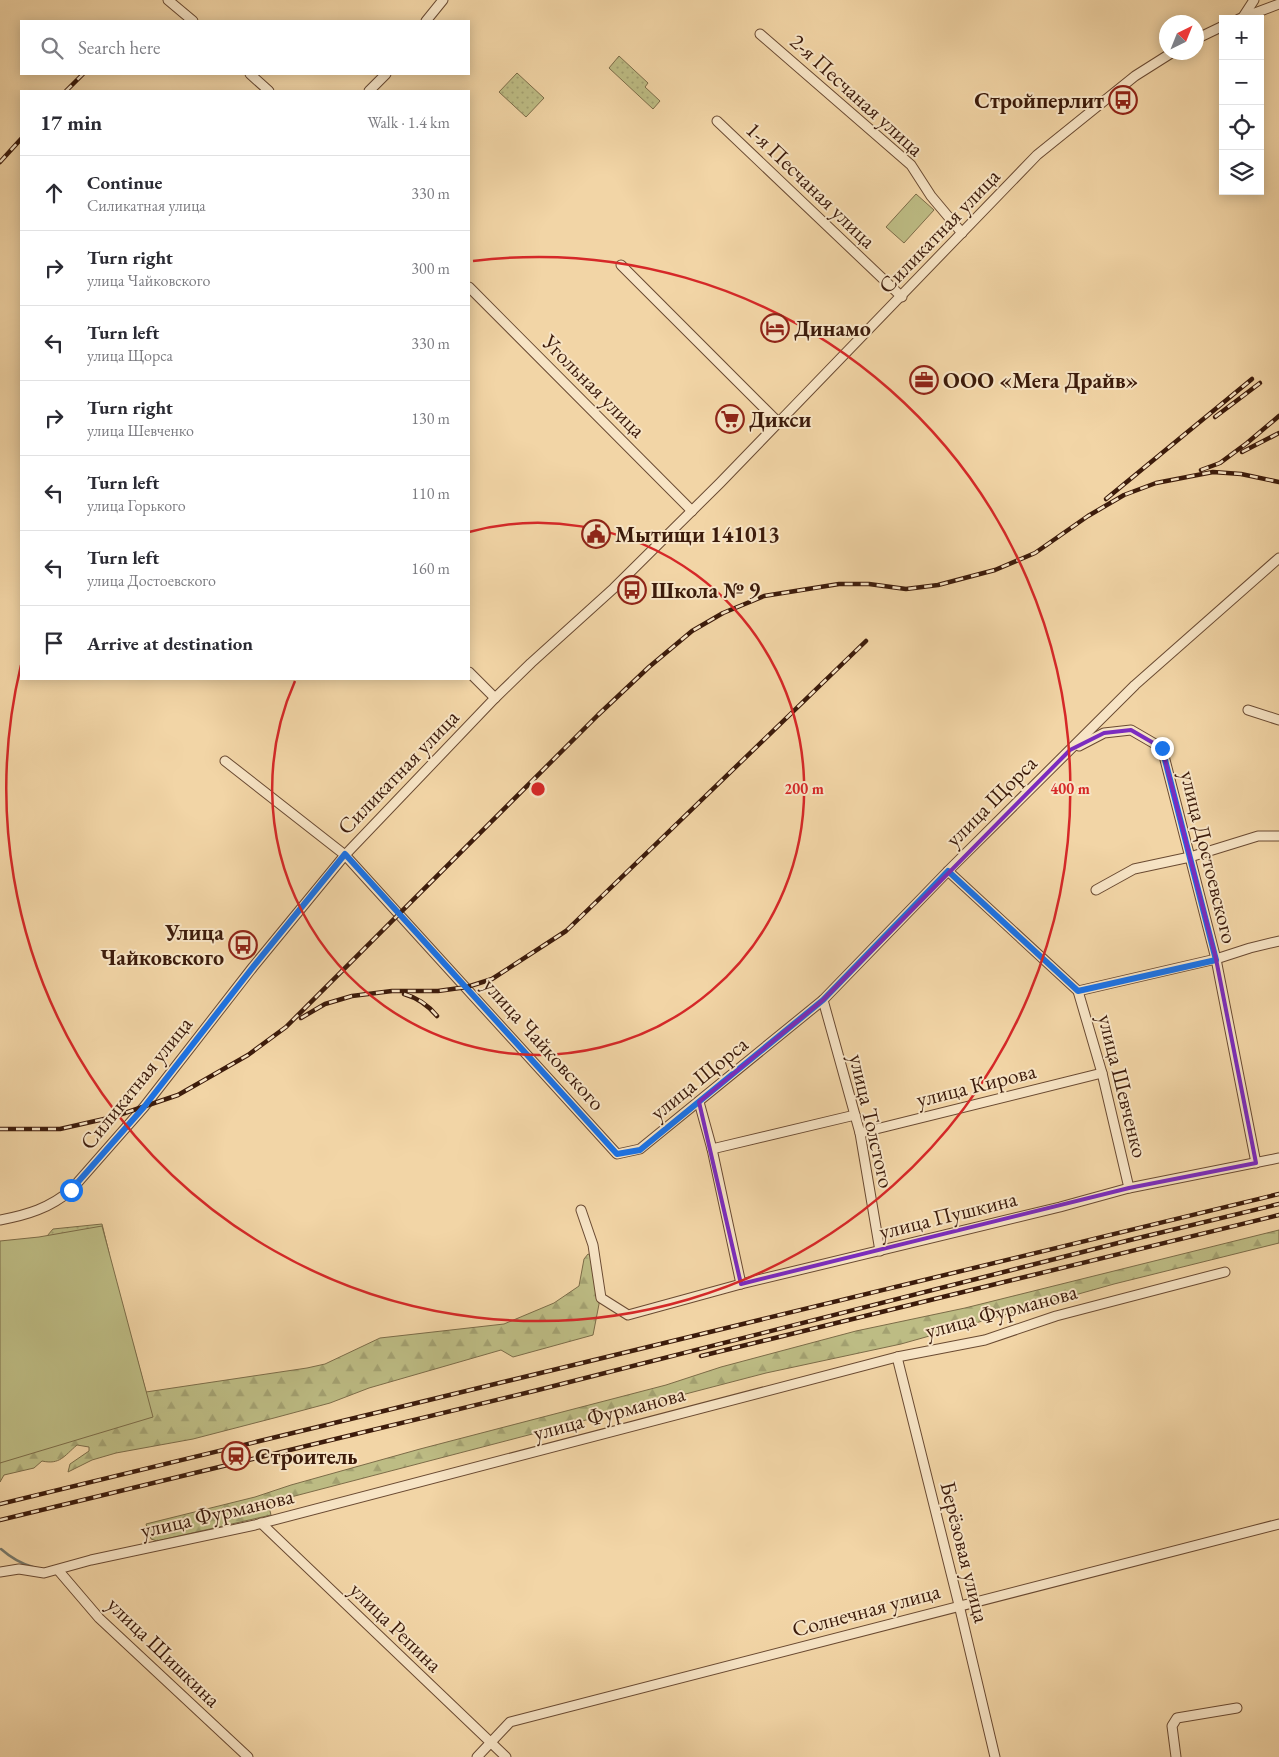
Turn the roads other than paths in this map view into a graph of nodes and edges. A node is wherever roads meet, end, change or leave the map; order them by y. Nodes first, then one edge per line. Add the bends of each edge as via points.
1 (168, 0) edge
2 (1254, 0) edge
3 (441, 1) edge
4 (1279, 4) edge
5 (1243, 15) edge
6 (1249, 15) edge
7 (192, 20) edge
8 (427, 20) edge
9 (1219, 28) edge
10 (760, 34) dead end
11 (1204, 35) edge
12 (1160, 60) edge
13 (251, 75) edge
14 (385, 75) edge
15 (268, 90) edge
16 (370, 90) edge
17 (717, 121) dead end
18 (962, 233) junction
19 (621, 266) dead end
20 (470, 288) edge
21 (902, 297) junction
22 (778, 422) junction
23 (692, 511) junction
24 (1279, 558) edge
25 (470, 673) edge
26 (495, 698) junction
27 (1248, 710) dead end
28 (1279, 720) edge
29 (1070, 750) junction
30 (225, 761) dead end
31 (1279, 836) edge
32 (345, 854) junction
33 (1190, 857) junction
34 (948, 871) junction
35 (1096, 890) dead end
36 (1279, 941) edge
37 (1216, 960) junction
38 (1078, 991) junction
39 (823, 1000) junction
40 (1102, 1073) junction
41 (699, 1102) junction
42 (855, 1115) junction
43 (860, 1133) junction
44 (712, 1149) junction
45 (640, 1150) joint
46 (1279, 1158) edge
47 (1256, 1163) junction
48 (1129, 1188) junction
49 (581, 1210) dead end
50 (0, 1220) edge
51 (880, 1251) junction
52 (1225, 1272) dead end
53 (741, 1284) junction
54 (897, 1357) junction
55 (261, 1523) junction
56 (1279, 1524) edge
57 (58, 1570) junction
58 (0, 1572) edge
59 (959, 1605) junction
60 (1237, 1708) dead end
61 (490, 1742) junction
62 (248, 1757) edge
63 (477, 1757) edge
64 (506, 1757) edge
65 (995, 1757) edge
66 (1176, 1757) edge

1 - 7 street
2 - 5 street
3 - 8 street
4 - 6 street
9 - 11 street
10 - 18 street, 2-я Песчаная улица via 911,165 931,196
12 - 18 street, Силикатная улица via 1135,76 1037,155
13 - 15 street
14 - 16 street
17 - 21 street, 1-я Песчаная улица
18 - 21 street, Силикатная улица
19 - 22 street
20 - 23 street, Угольная улица
21 - 22 street, Силикатная улица
22 - 23 street, Силикатная улица
23 - 26 street, Силикатная улица
24 - 29 street, улица Щорса via 1135,684
25 - 26 street
26 - 32 street, Силикатная улица
27 - 28 street
29 - 33 street, улица Достоевского via 1104,733 1131,730 1162,748
29 - 34 street, улица Щорса
30 - 32 street
31 - 33 street via 1258,836
32 - 45 street, улица Чайковского via 617,1154
32 - 50 street, Силикатная улица via 144,1107 83,1177 57,1202 29,1214
33 - 35 street via 1134,869
33 - 37 street, улица Достоевского
34 - 38 street, улица Шевченко
34 - 39 street, улица Щорса
36 - 37 street
37 - 38 street
37 - 47 street, улица Достоевского
38 - 40 street, улица Шевченко
39 - 41 street, улица Щорса
39 - 42 street, улица Толстого
40 - 43 street, улица Кирова
40 - 48 street, улица Шевченко
41 - 44 street
41 - 45 street, улица Щорса
42 - 43 street, улица Толстого
42 - 44 street
43 - 51 street, улица Толстого
44 - 53 street
46 - 47 street, улица Пушкина
47 - 48 street, улица Пушкина
48 - 51 street, улица Пушкина
49 - 53 street, улица Пушкина via 593,1245 601,1298 628,1315
51 - 53 street, улица Пушкина
52 - 54 street, улица Фурманова via 1056,1316 985,1340
54 - 55 street, улица Фурманова
54 - 59 street, Берёзовая улица
55 - 57 street, улица Фурманова
55 - 61 street, улица Репина
56 - 59 street, Солнечная улица
57 - 58 street, улица Фурманова via 44,1573 19,1569
57 - 62 street, улица Шишкина via 99,1618
59 - 61 street, Солнечная улица via 510,1722
59 - 65 street, Берёзовая улица
60 - 66 street via 1177,1718 1172,1726
61 - 63 street, Солнечная улица
61 - 64 street, улица Репина

